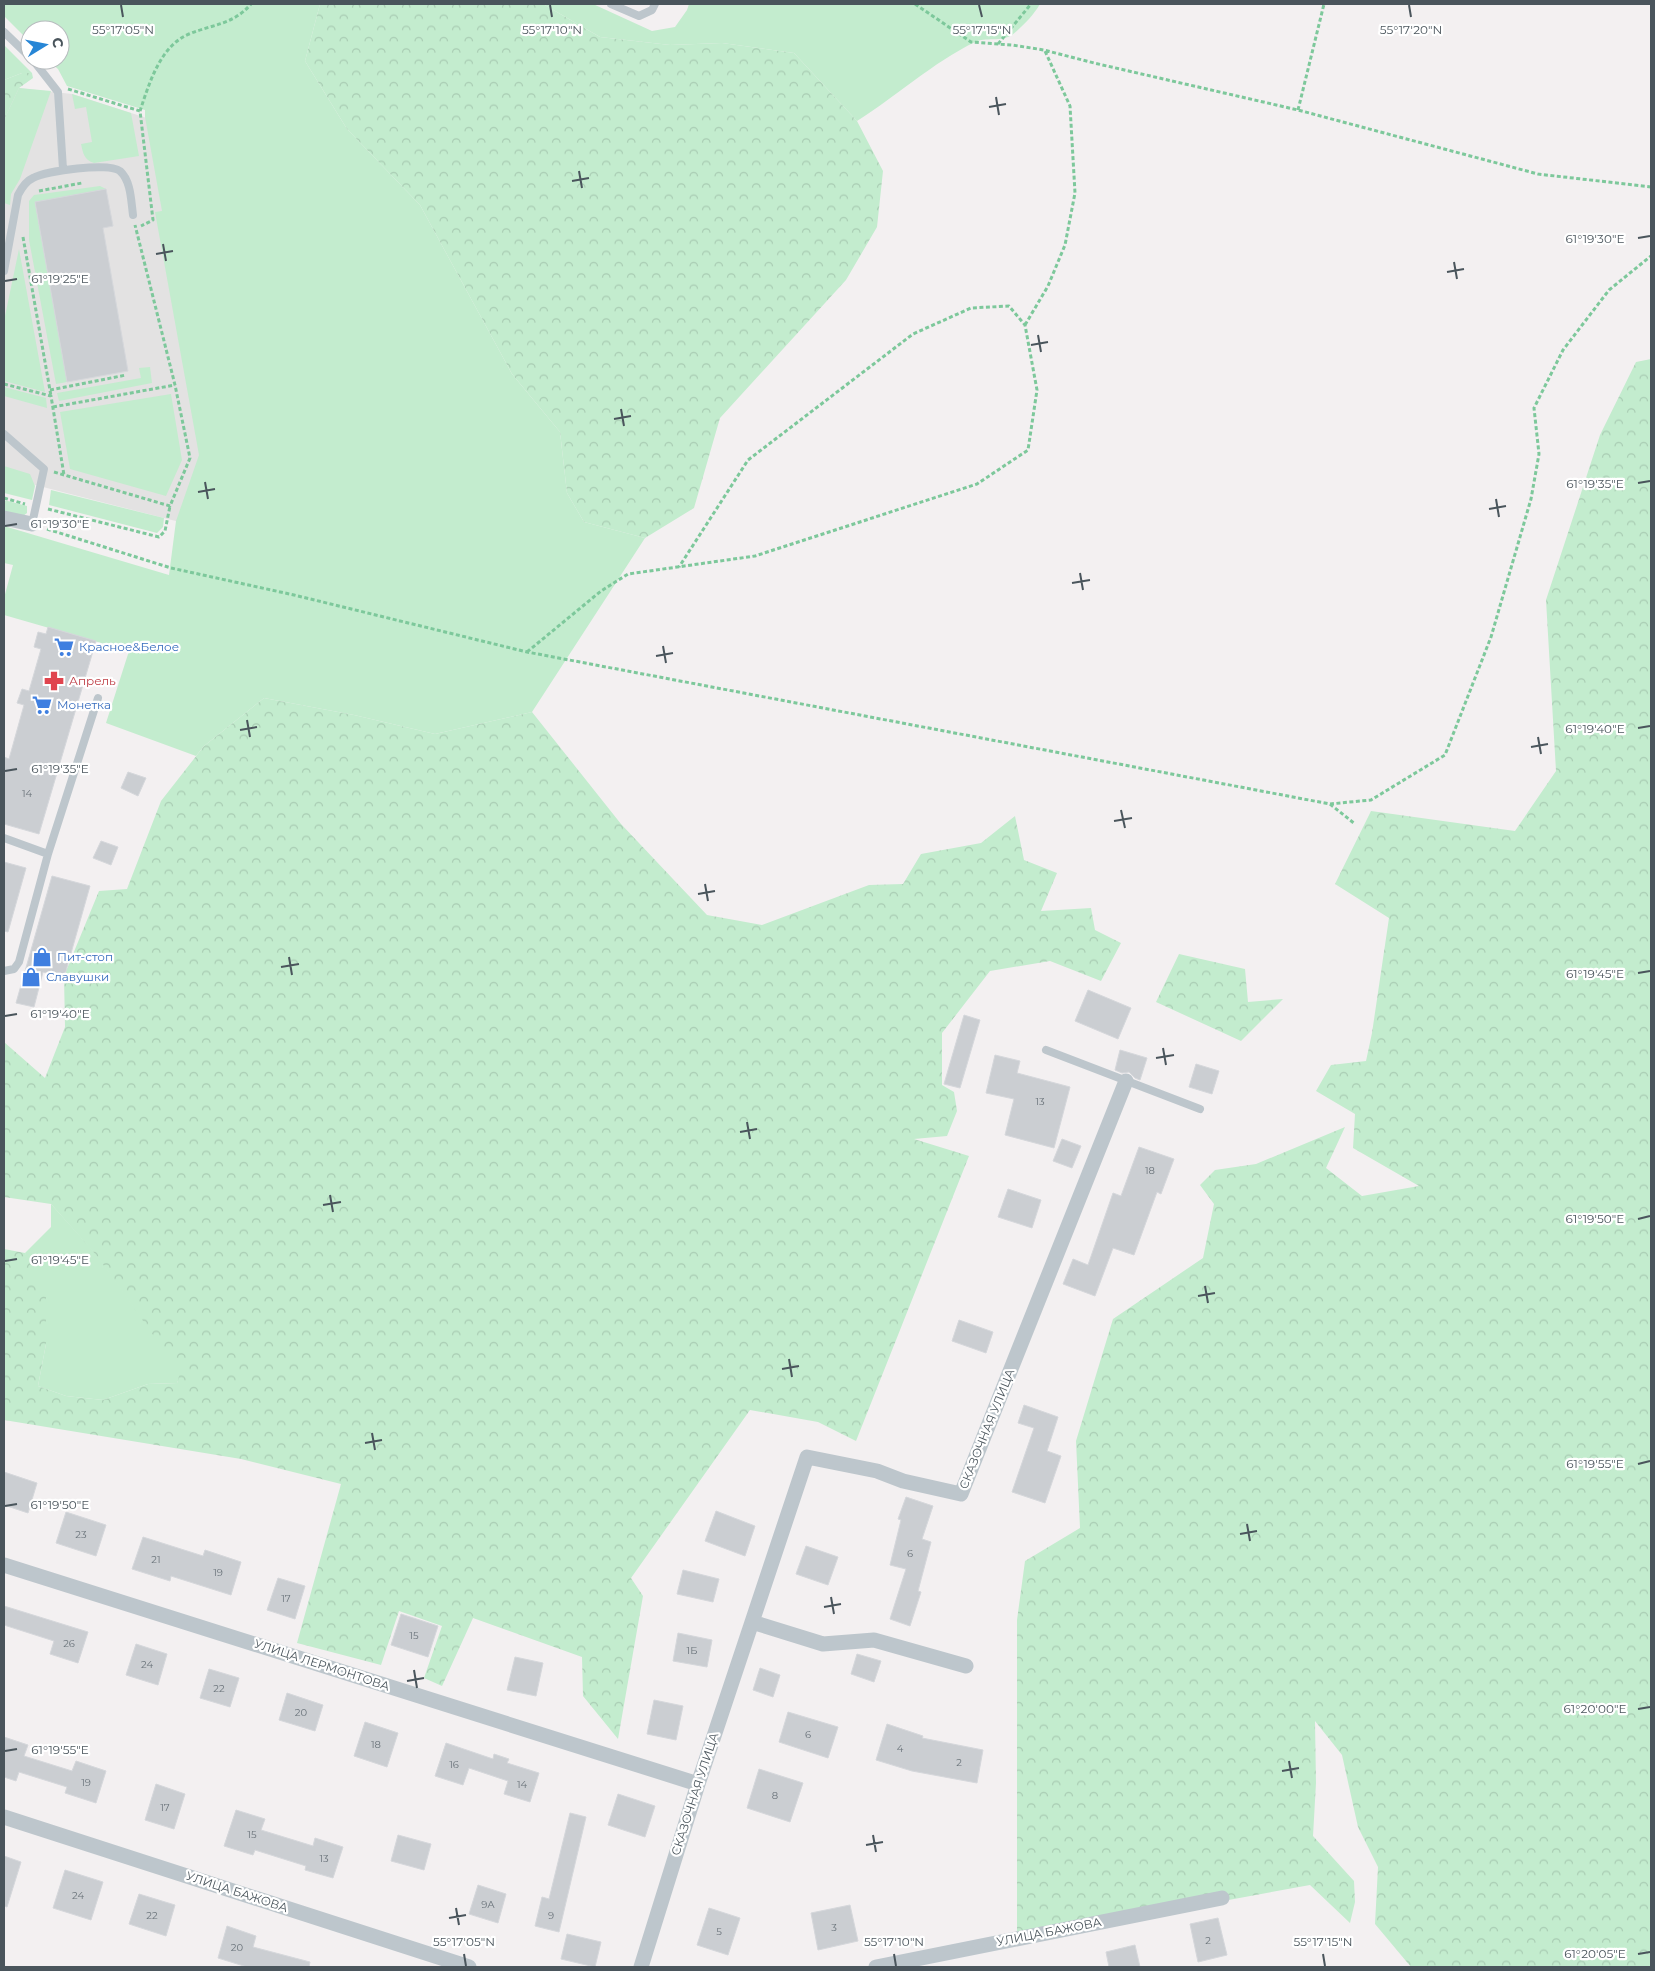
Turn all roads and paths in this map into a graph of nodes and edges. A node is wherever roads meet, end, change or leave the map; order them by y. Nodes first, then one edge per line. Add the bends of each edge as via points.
1 (251, 4) edge
2 (611, 4) edge
3 (655, 4) edge
4 (915, 4) edge
5 (1031, 4) edge
6 (1324, 4) edge
7 (4, 32) edge
8 (997, 45) junction
9 (20, 48) edge
10 (1044, 50) junction
11 (40, 70) edge
12 (55, 88) junction
13 (1298, 110) junction
14 (140, 111) junction
15 (63, 169) junction
16 (83, 182) dead end
17 (1651, 187) edge
18 (36, 191) dead end
19 (133, 214) joint
20 (131, 223) dead end
21 (136, 228) junction
22 (25, 232) dead end
23 (11, 234) junction
24 (24, 238) junction
25 (1651, 256) edge
26 (4, 271) edge
27 (1025, 325) junction
28 (126, 375) dead end
29 (4, 384) edge
30 (175, 384) junction
31 (50, 390) junction
32 (51, 396) junction
33 (53, 407) junction
34 (4, 434) edge
35 (44, 469) junction
36 (64, 475) junction
37 (4, 498) edge
38 (30, 505) dead end
39 (170, 506) junction
40 (48, 509) dead end
41 (4, 518) edge
42 (32, 524) junction
43 (679, 567) junction
44 (527, 652) junction
45 (98, 698) dead end
46 (1330, 804) junction
47 (1355, 824) dead end
48 (4, 838) edge
49 (48, 854) junction
50 (4, 971) edge
51 (1046, 1050) dead end
52 (1126, 1081) junction
53 (1200, 1109) dead end
54 (4, 1565) edge
55 (752, 1622) junction
56 (966, 1666) dead end
57 (698, 1784) junction
58 (4, 1817) edge
59 (1222, 1898) dead end
60 (469, 1967) edge
61 (641, 1967) edge
62 (876, 1967) edge

1 - 14 path via 243,13 222,25 186,34 168,50 153,74
2 - 3 lane via 638,16 652,10
4 - 8 path via 971,42
5 - 8 path
6 - 13 path
7 - 9 lane
8 - 10 path
10 - 13 path
10 - 27 path via 1070,106 1075,193 1065,244 1048,286
11 - 12 lane
12 - 14 path via 70,89
12 - 15 lane via 58,92
13 - 17 path via 1538,174
14 - 21 path via 153,220
15 - 19 lane via 118,169 128,184
15 - 23 lane via 32,178 22,187
16 - 18 path
19 - 21 path
20 - 21 path
21 - 30 path
22 - 24 path
23 - 24 path
23 - 26 lane
24 - 31 path
25 - 46 path via 1609,290 1563,350 1534,408 1539,454 1531,499 1491,637 1445,755 1371,800
27 - 43 path via 1009,306 971,308 913,334 748,460
27 - 43 path via 1037,390 1028,450 977,484 755,556
28 - 31 path
29 - 32 path
30 - 33 path
30 - 39 path via 190,458
31 - 32 path
32 - 33 path
33 - 36 path
34 - 35 lane
35 - 36 path
35 - 42 lane
36 - 39 path
37 - 38 path
39 - 40 path via 165,531 159,537
41 - 42 street
42 - 44 path via 171,568
43 - 44 path via 628,574 601,591
44 - 46 path
45 - 49 lane
46 - 47 path
48 - 49 lane
49 - 50 lane via 19,962 14,969
51 - 52 lane
52 - 53 lane
52 - 55 street, СКАЗОЧНАЯ УЛИЦА via 961,1494 877,1471 807,1457
54 - 57 street, УЛИЦА ЛЕРМОНТОВА
55 - 56 street via 823,1644 874,1640
55 - 57 street, СКАЗОЧНАЯ УЛИЦА
57 - 61 street, СКАЗОЧНАЯ УЛИЦА
58 - 60 street, УЛИЦА БАЖОВА
59 - 62 street, УЛИЦА БАЖОВА

